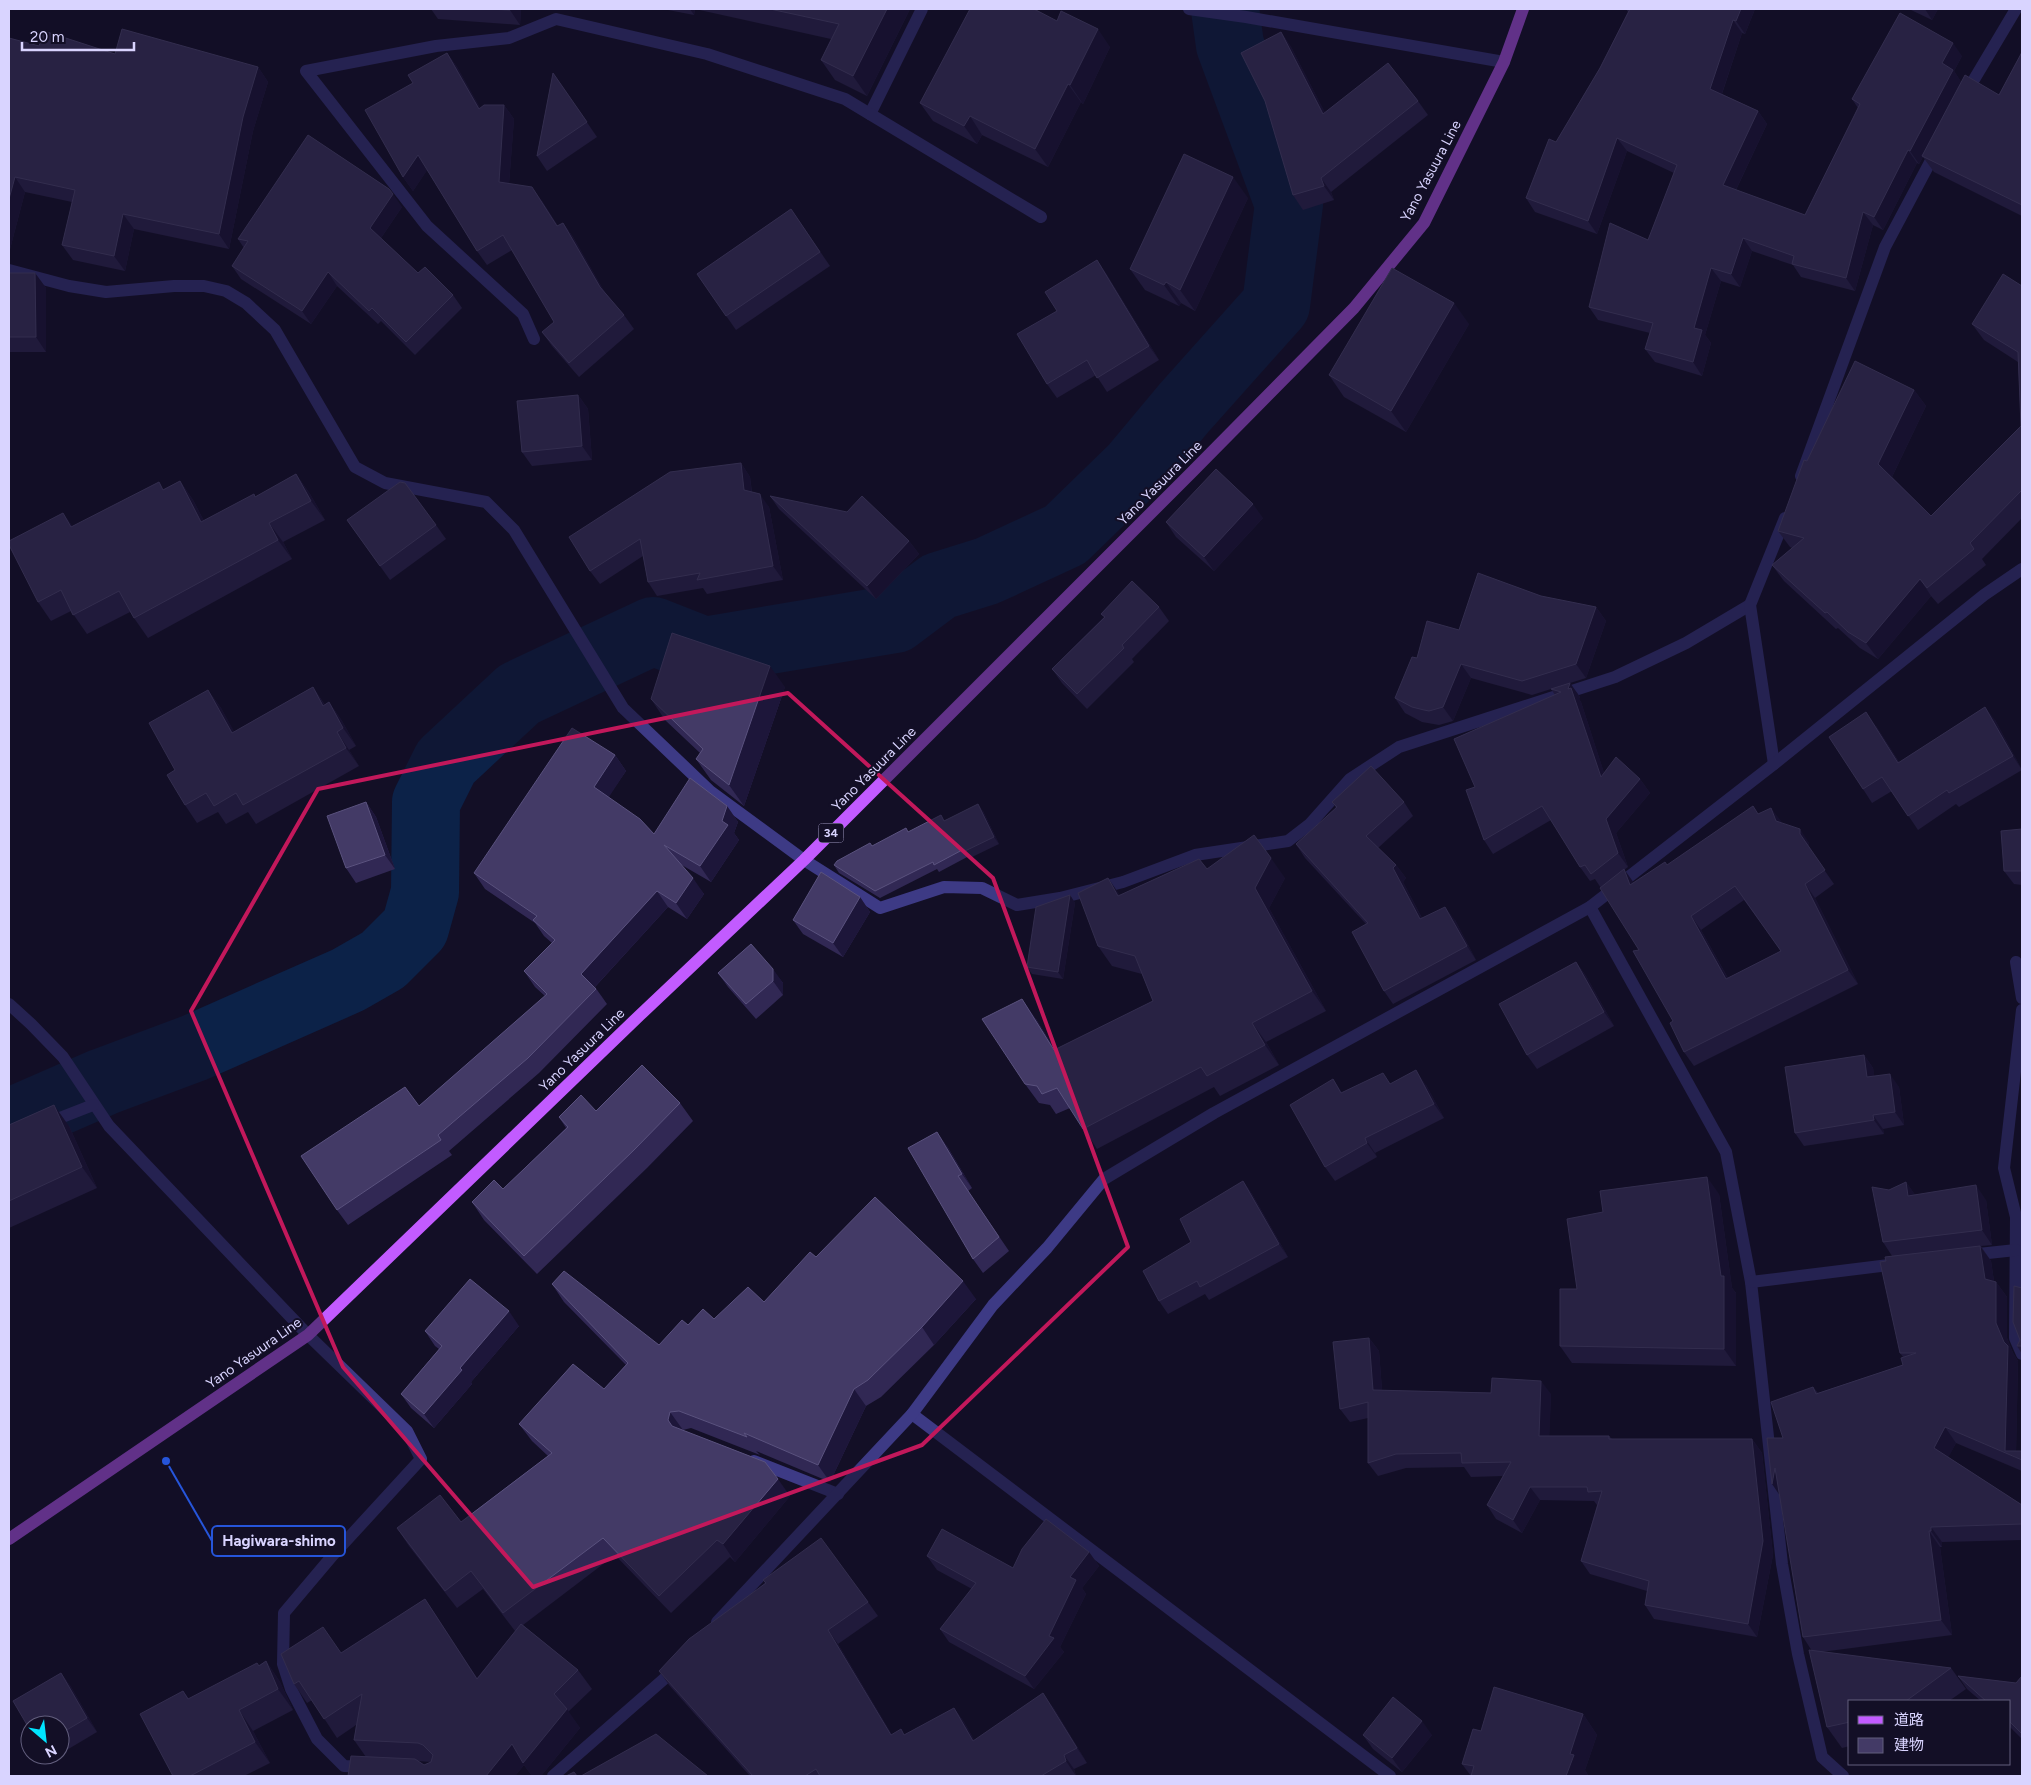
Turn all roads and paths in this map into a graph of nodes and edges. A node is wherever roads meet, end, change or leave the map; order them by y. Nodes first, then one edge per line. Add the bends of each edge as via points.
1 (922, 9) edge
2 (1523, 9) edge
3 (2016, 9) edge
4 (1194, 10) edge
5 (1504, 62) junction
6 (1958, 108) edge
7 (870, 114) junction
8 (1940, 143) edge
9 (1041, 217) dead end
10 (9, 270) edge
11 (534, 339) dead end
12 (1797, 485) edge
13 (1791, 503) edge
14 (2022, 568) edge
15 (1750, 605) junction
16 (1774, 764) junction
17 (804, 860) junction
18 (1590, 907) junction
19 (2016, 962) dead end
20 (2022, 998) edge
21 (9, 1004) edge
22 (2022, 1010) edge
23 (93, 1105) junction
24 (32, 1129) edge
25 (2016, 1250) junction
26 (1957, 1257) edge
27 (1908, 1263) edge
28 (1751, 1282) junction
29 (308, 1335) junction
30 (2022, 1354) edge
31 (912, 1414) junction
32 (741, 1456) edge
33 (838, 1494) junction
34 (9, 1539) edge
35 (711, 1629) edge
36 (684, 1658) edge
37 (382, 1768) edge
38 (553, 1776) edge
39 (1390, 1776) edge
40 (1843, 1776) edge

1 - 7 street
2 - 5 main road, Yano Yasuura Line / 34
3 - 6 street
4 - 5 street via 1246,16
5 - 17 main road, Yano Yasuura Line / 34 via 1424,223 1354,308
7 - 9 street
7 - 11 street via 845,99 707,54 556,19 509,38 436,46 306,71 427,226 523,314
8 - 12 street via 1885,247
10 - 17 street via 106,292 204,286 226,291 246,303 275,330 356,467 385,483 486,502 514,530 623,708 710,791
13 - 15 street
14 - 16 street
15 - 16 street
15 - 17 street via 1686,643 1614,677 1399,747 1350,778 1310,824 1288,841 1195,854 1123,882 1017,905 982,888 944,887 880,908
16 - 18 street
17 - 29 main road, Yano Yasuura Line / 34
18 - 28 street via 1726,1152
18 - 31 street via 1214,1113 1104,1179 1047,1248 993,1305
19 - 20 street
21 - 23 street via 62,1057
22 - 25 street via 2004,1168 2016,1217
23 - 24 street
23 - 29 street via 109,1126
25 - 26 street
25 - 30 street via 2015,1338
27 - 28 street
28 - 40 street via 1782,1564 1798,1654 1822,1758
29 - 34 main road, Yano Yasuura Line / 34
29 - 37 street via 407,1431 421,1458 284,1613 283,1664 291,1690 317,1739 344,1766
31 - 33 street
31 - 39 street
32 - 33 street
33 - 35 street
36 - 38 street

